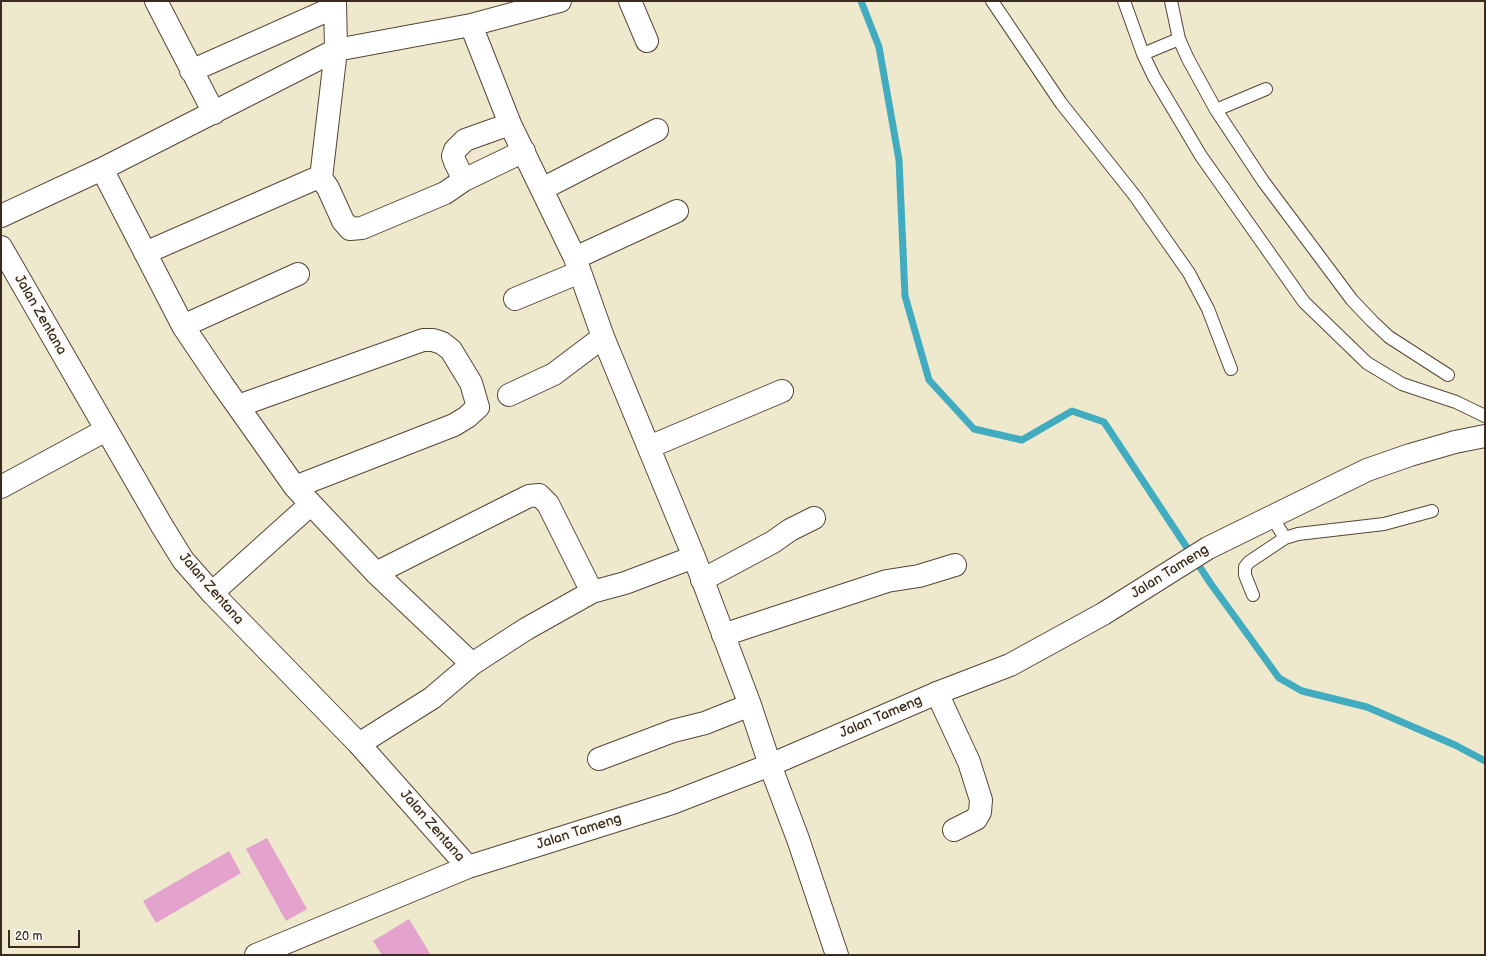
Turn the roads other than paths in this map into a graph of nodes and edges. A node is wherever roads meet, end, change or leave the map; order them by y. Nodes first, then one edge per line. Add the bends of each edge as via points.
1 (156, 1) edge
2 (560, 1) edge
3 (630, 1) edge
4 (992, 1) edge
5 (1124, 1) edge
6 (1171, 1) edge
7 (335, 4) edge
8 (471, 25) junction
9 (1179, 39) junction
10 (647, 41) dead end
11 (336, 50) junction
12 (1143, 54) junction
13 (191, 71) junction
14 (1266, 89) dead end
15 (1216, 110) junction
16 (214, 113) junction
17 (510, 124) junction
18 (657, 130) dead end
19 (524, 151) junction
20 (102, 169) junction
21 (321, 178) junction
22 (464, 180) junction
23 (542, 189) junction
24 (677, 211) dead end
25 (1, 216) edge
26 (1, 246) edge
27 (145, 253) junction
28 (578, 265) junction
29 (298, 274) dead end
30 (515, 299) dead end
31 (183, 326) junction
32 (603, 337) junction
33 (1231, 369) dead end
34 (1448, 375) dead end
35 (782, 391) dead end
36 (509, 395) dead end
37 (238, 406) junction
38 (1485, 416) edge
39 (106, 430) junction
40 (1485, 436) edge
41 (649, 447) junction
42 (1, 487) edge
43 (295, 487) junction
44 (311, 504) junction
45 (1432, 510) dead end
46 (1272, 516) junction
47 (814, 518) dead end
48 (1285, 538) junction
49 (694, 557) junction
50 (955, 565) dead end
51 (376, 573) junction
52 (702, 580) junction
53 (592, 592) junction
54 (212, 593) junction
55 (1253, 595) dead end
56 (723, 635) junction
57 (472, 664) junction
58 (937, 693) junction
59 (750, 705) junction
60 (359, 744) junction
61 (599, 759) dead end
62 (770, 765) junction
63 (954, 830) dead end
64 (468, 867) junction
65 (256, 955) edge
66 (837, 955) edge

1 - 13 street
2 - 8 street
3 - 10 street
4 - 33 lane via 1061,103 1135,196 1189,273 1208,309
5 - 12 lane
6 - 9 lane
7 - 11 street
7 - 13 street
8 - 11 street
8 - 17 street
9 - 12 lane
9 - 15 lane
11 - 16 street
11 - 21 street
12 - 38 lane via 1201,156 1304,302 1367,363 1402,384 1456,402
13 - 16 street
14 - 15 lane
15 - 34 lane via 1262,181 1352,300 1389,337
16 - 20 street
17 - 19 street
17 - 22 street via 465,140 455,150 453,156
18 - 23 street
19 - 22 street
19 - 23 street
20 - 25 street
20 - 27 street
21 - 22 street via 343,221 350,229 362,228 438,196
21 - 27 street
23 - 28 street
24 - 28 street
26 - 39 street, Jalan Zentana
27 - 31 street
28 - 30 street
28 - 32 street
29 - 31 street
31 - 37 street
32 - 36 street via 554,374
32 - 41 street
35 - 41 street
37 - 43 street
37 - 43 street via 423,340 442,343 451,350 471,383 478,407 467,417 454,425
39 - 42 street
39 - 54 street, Jalan Zentana via 183,560
40 - 46 street, Jalan Tameng via 1455,442 1367,470
41 - 49 street
43 - 44 street
44 - 51 street
44 - 54 street
45 - 48 lane via 1384,524 1298,534
46 - 48 lane
46 - 58 street, Jalan Tameng via 1208,548 1103,614 1010,665
47 - 52 street
48 - 55 lane via 1249,562 1245,568
49 - 52 street
49 - 53 street via 625,583
50 - 56 street via 919,576 887,581
51 - 53 street via 529,496 540,495 548,504
51 - 57 street
52 - 56 street
53 - 57 street via 526,629
54 - 60 street, Jalan Zentana
56 - 59 street
57 - 60 street via 432,698
58 - 62 street, Jalan Tameng
58 - 63 street via 968,762 981,800 980,812 976,819
59 - 61 street
59 - 62 street
60 - 64 street, Jalan Zentana
62 - 64 street, Jalan Tameng via 672,803
62 - 66 street
64 - 65 street, Jalan Tameng

